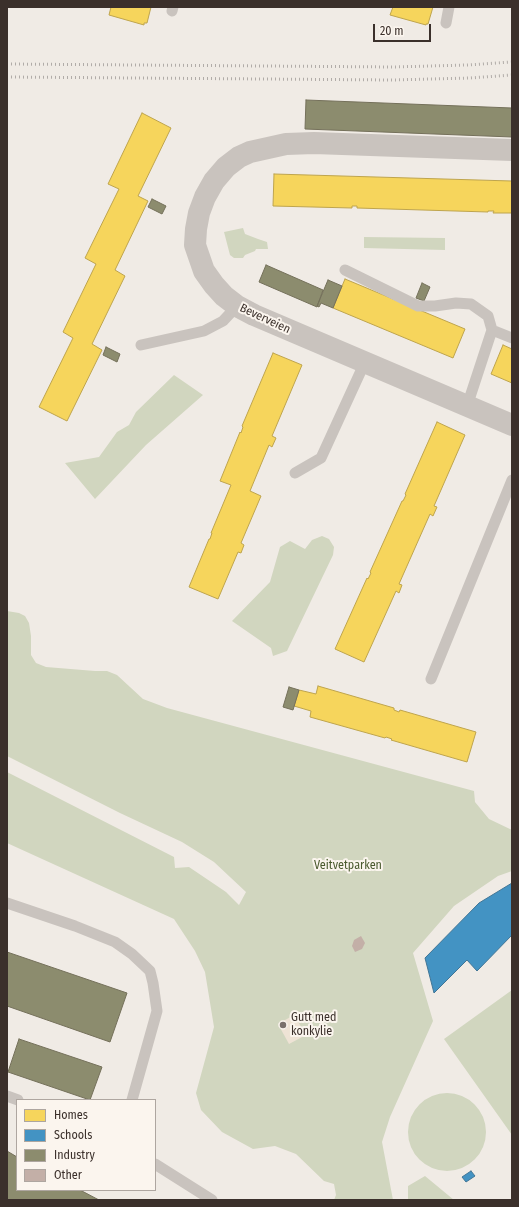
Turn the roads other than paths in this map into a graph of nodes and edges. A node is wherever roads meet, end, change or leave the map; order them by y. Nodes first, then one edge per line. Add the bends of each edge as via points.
1 (449, 7) edge
2 (446, 23) dead end
3 (512, 150) edge
4 (344, 270) dead end
5 (237, 306) junction
6 (492, 330) junction
7 (512, 338) edge
8 (142, 344) dead end
9 (365, 362) junction
10 (466, 406) junction
11 (512, 425) edge
12 (295, 473) dead end
13 (512, 480) edge
14 (431, 679) dead end
15 (7, 903) edge
16 (132, 1099) edge
17 (156, 1165) edge
18 (212, 1200) edge

1 - 2 lane
3 - 5 street, Beverveien via 314,143 286,144 239,157 214,181 205,197 199,213 195,245 204,271 224,296
4 - 6 lane via 418,306 471,304 488,316
5 - 8 lane via 224,321 204,331
5 - 9 street, Beverveien
6 - 7 lane
6 - 10 lane
9 - 10 street, Beverveien
9 - 12 lane via 321,458
10 - 11 street, Beverveien
13 - 14 lane
15 - 16 lane via 115,942 150,971 157,1011
17 - 18 lane

